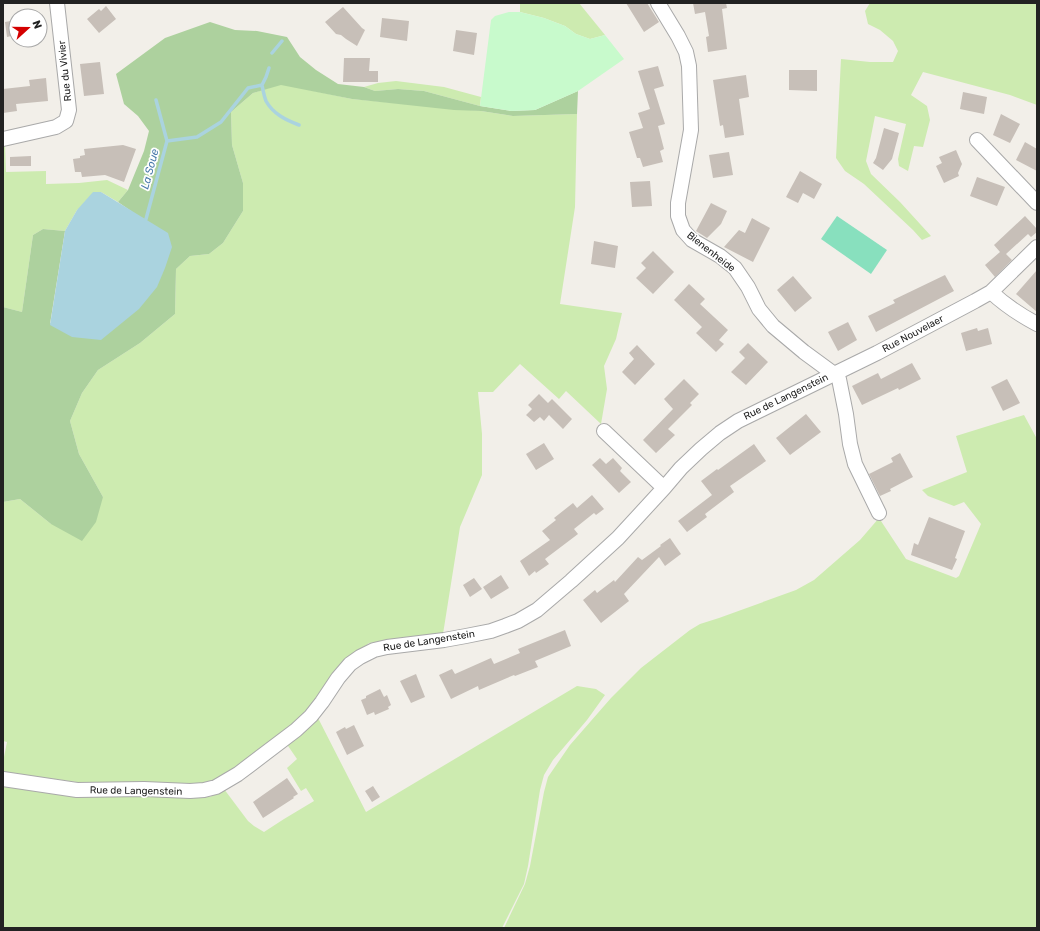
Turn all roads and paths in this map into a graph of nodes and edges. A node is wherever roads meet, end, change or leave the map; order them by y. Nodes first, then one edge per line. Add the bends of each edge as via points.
1 (57, 3) edge
2 (658, 3) edge
3 (3, 139) edge
4 (977, 140) dead end
5 (1037, 204) edge
6 (1037, 247) edge
7 (991, 292) junction
8 (1037, 324) edge
9 (834, 374) junction
10 (604, 431) dead end
11 (664, 488) junction
12 (879, 513) dead end
13 (3, 779) edge

1 - 3 street, Rue du Vivier via 69,110 66,121 56,127
2 - 9 street, Bienenheide via 686,52 689,66 691,130 678,203 678,216 683,230 692,240 735,268 759,309 773,326
4 - 5 street
6 - 7 street, Rue Nouvelaer
7 - 8 street via 1003,304
7 - 9 street, Rue Nouvelaer
9 - 11 street, Rue de Langenstein via 720,432 681,468
9 - 12 street, Rue de Langenstein via 839,379 842,390 855,464
10 - 11 street
11 - 13 street, Rue de Langenstein via 618,538 537,610 491,631 387,647 360,656 350,664 311,716 296,730 238,774 216,787 190,791 77,790

